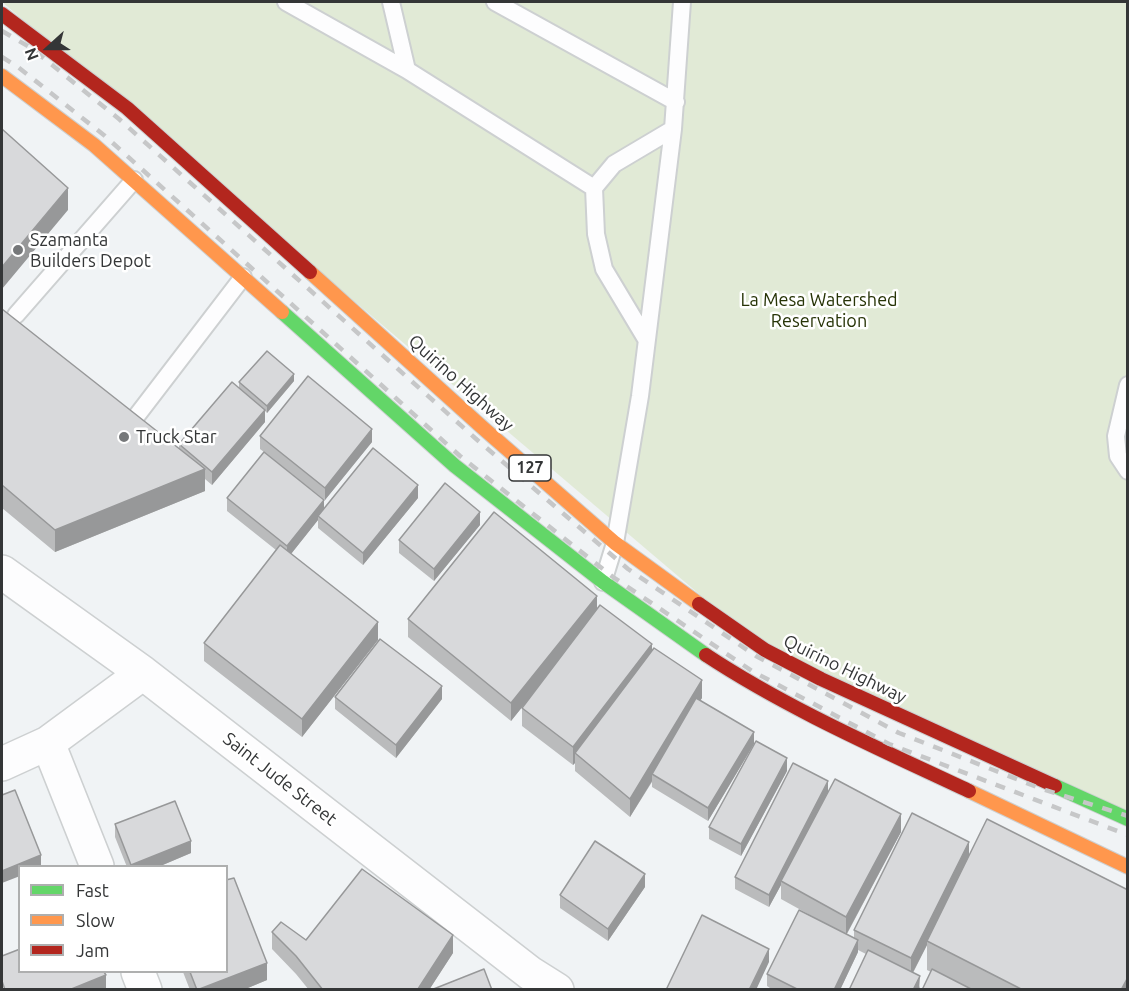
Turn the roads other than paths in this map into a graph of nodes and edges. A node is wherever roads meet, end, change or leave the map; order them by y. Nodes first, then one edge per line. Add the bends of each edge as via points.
1 (285, 2) edge
2 (391, 2) edge
3 (495, 2) edge
4 (682, 2) edge
5 (2, 14) edge
6 (407, 70) junction
7 (2, 75) edge
8 (676, 102) junction
9 (674, 129) junction
10 (134, 180) junction
11 (594, 188) junction
12 (243, 277) junction
13 (16, 315) dead end
14 (646, 339) junction
15 (1128, 385) edge
16 (135, 418) edge
17 (1128, 471) edge
18 (615, 543) junction
19 (2, 572) edge
20 (603, 582) junction
21 (143, 673) junction
22 (48, 743) junction
23 (2, 764) edge
24 (1128, 819) edge
25 (96, 865) edge
26 (1128, 867) edge
27 (138, 973) edge
28 (541, 984) edge
29 (145, 990) edge

1 - 6 lane
2 - 6 lane
3 - 8 lane
4 - 8 lane
5 - 18 main road, Quirino Highway / 127 via 127,108
6 - 11 lane
7 - 10 main road, 127
8 - 9 lane
9 - 11 lane via 614,164
9 - 14 lane
10 - 12 main road, 127
10 - 13 lane
11 - 14 lane via 596,234 604,269
12 - 16 lane
12 - 20 main road, 127 via 455,466
14 - 18 lane
15 - 17 lane via 1116,436 1118,456
18 - 20 lane
18 - 24 main road, Quirino Highway / 127 via 765,650 820,679
19 - 21 street, Saint Jude Street
20 - 26 main road, 127 via 750,684
21 - 22 street
21 - 28 street, Saint Jude Street
22 - 23 street
22 - 25 street
27 - 29 street

